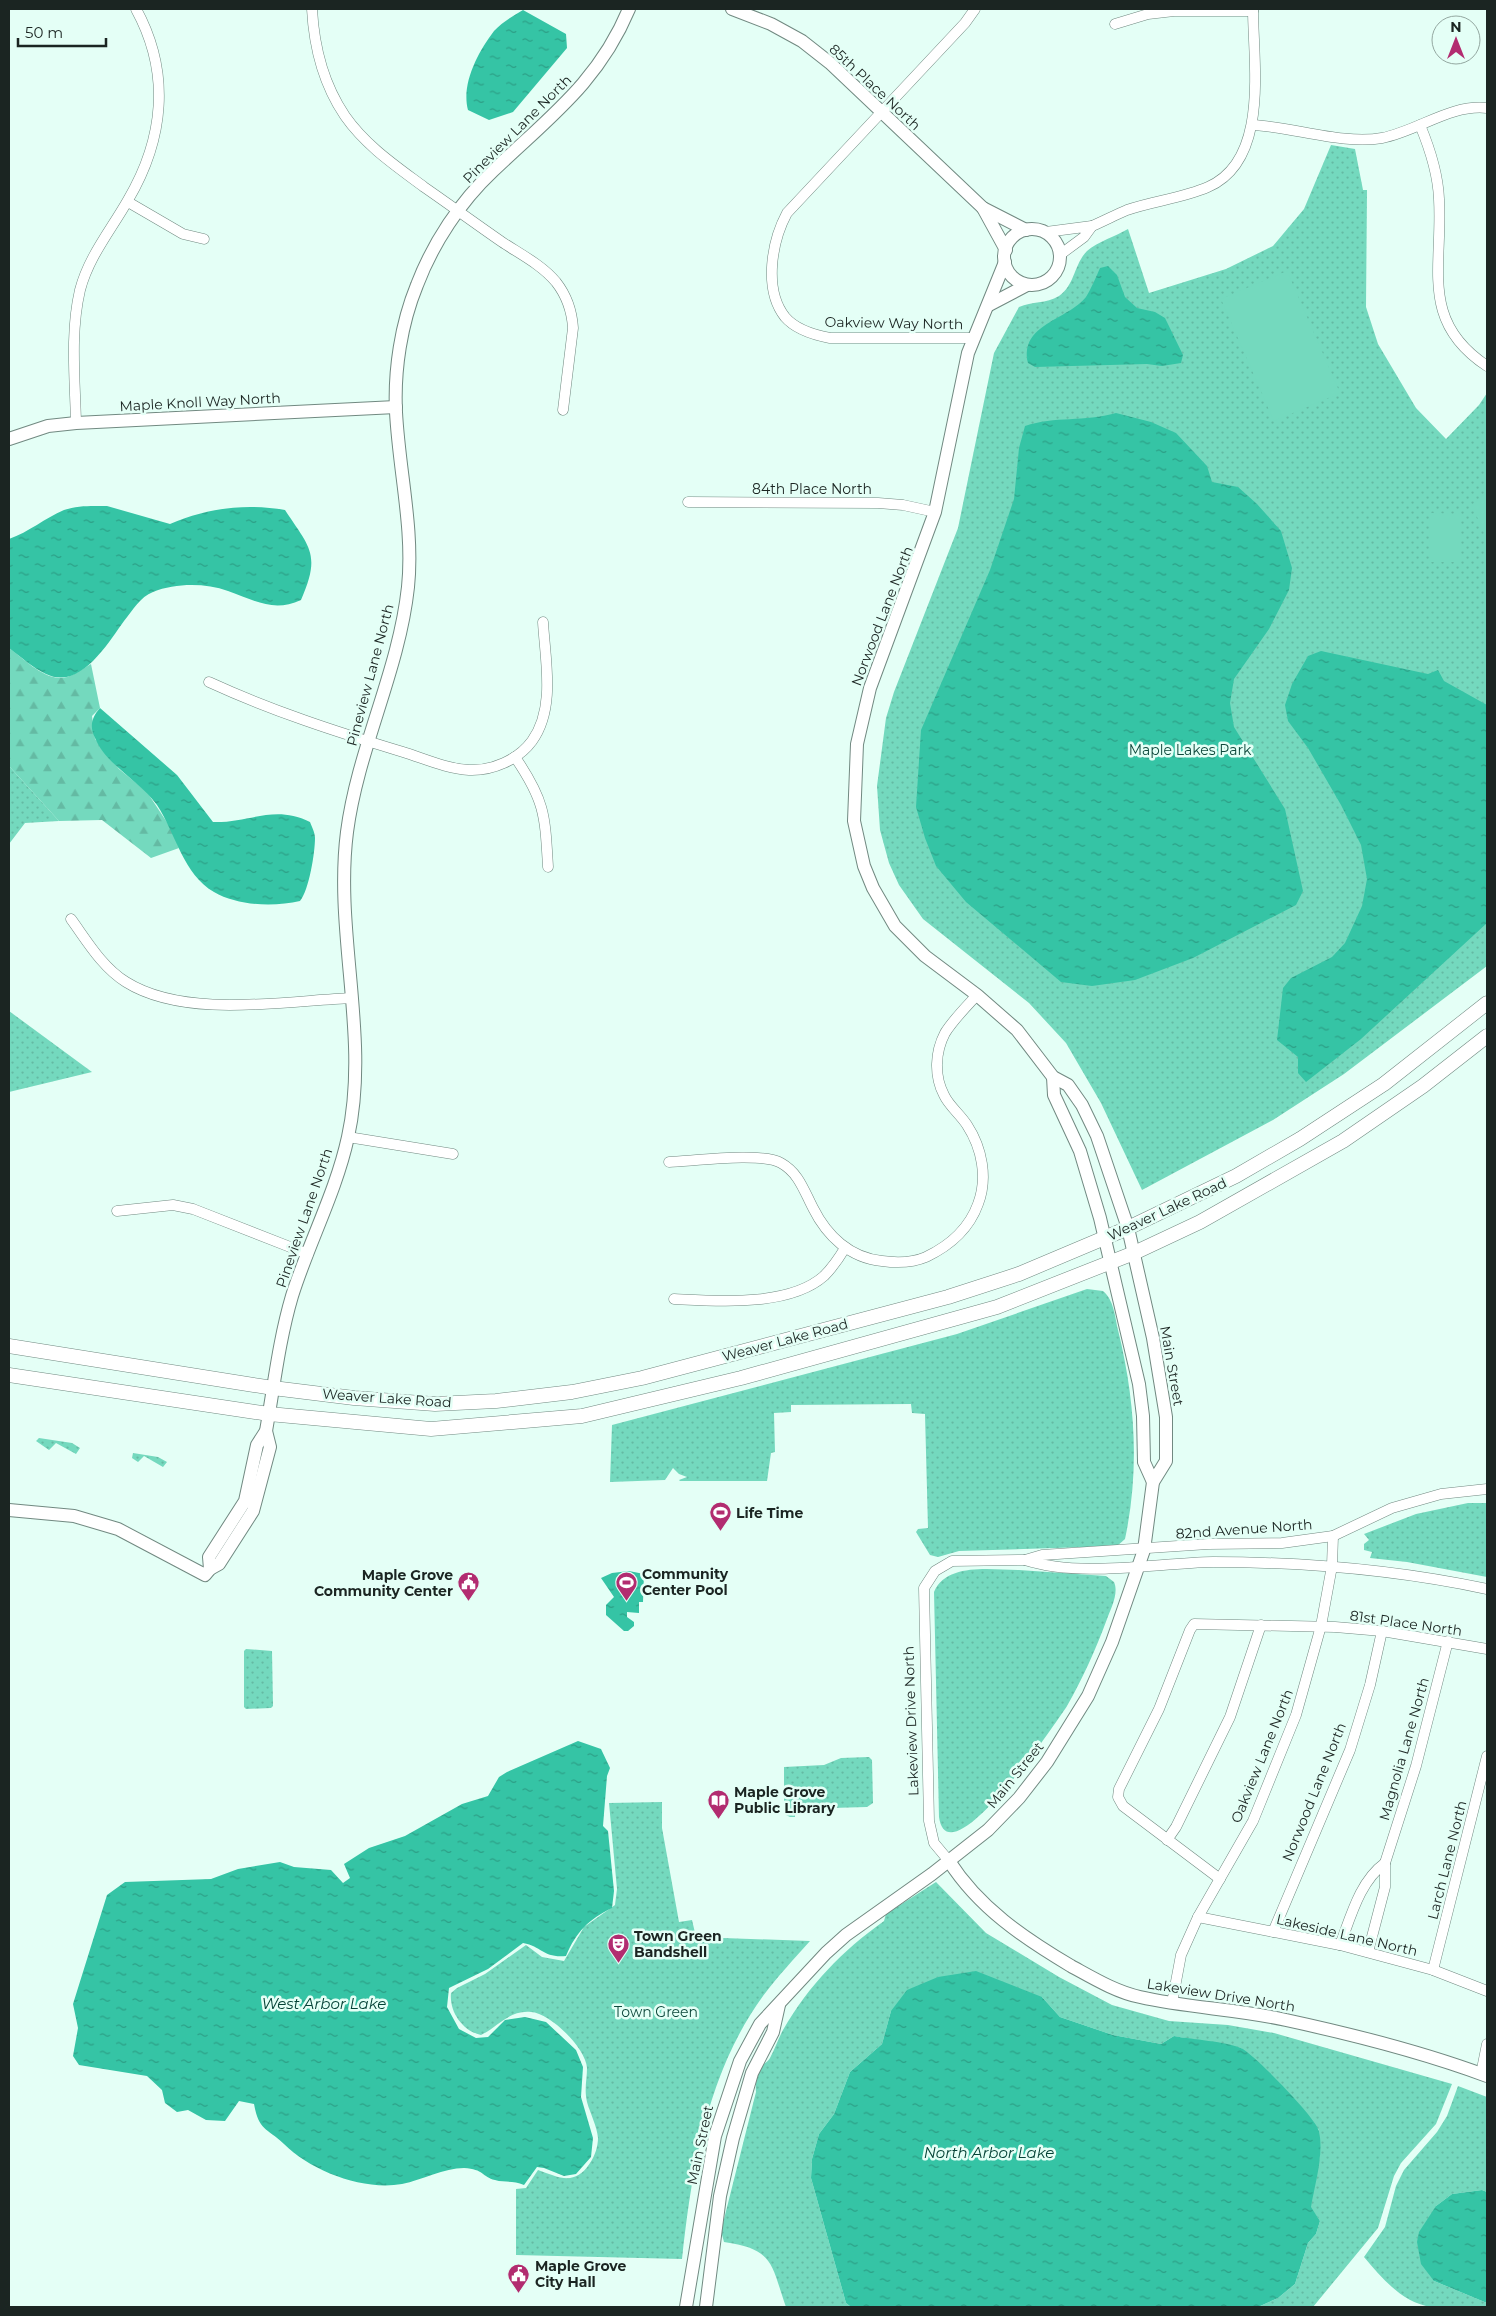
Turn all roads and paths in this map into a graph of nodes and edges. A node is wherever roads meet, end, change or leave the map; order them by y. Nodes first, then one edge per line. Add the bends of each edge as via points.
1 (136, 9) edge
2 (312, 9) edge
3 (629, 9) edge
4 (732, 9) edge
5 (975, 9) edge
6 (1253, 10) edge
7 (1115, 24) dead end
8 (1487, 108) edge
9 (882, 111) junction
10 (1253, 124) junction
11 (1420, 125) junction
12 (128, 202) junction
13 (983, 208) junction
14 (458, 212) junction
15 (1092, 226) junction
16 (1026, 230) junction
17 (1046, 232) junction
18 (204, 239) dead end
19 (1060, 254) junction
20 (1006, 256) junction
21 (1027, 285) junction
22 (989, 306) junction
23 (974, 338) junction
24 (1487, 366) edge
25 (396, 408) junction
26 (563, 410) dead end
27 (76, 423) junction
28 (9, 439) edge
29 (688, 502) dead end
30 (935, 512) junction
31 (542, 622) dead end
32 (209, 682) dead end
33 (368, 741) junction
34 (515, 757) junction
35 (548, 867) dead end
36 (71, 919) dead end
37 (977, 996) junction
38 (351, 998) junction
39 (1487, 1002) edge
40 (1487, 1036) edge
41 (1053, 1077) junction
42 (348, 1137) junction
43 (453, 1154) dead end
44 (669, 1162) dead end
45 (117, 1211) dead end
46 (1128, 1228) junction
47 (1104, 1238) junction
48 (845, 1248) junction
49 (1134, 1253) junction
50 (308, 1254) junction
51 (1111, 1263) junction
52 (674, 1299) dead end
53 (9, 1346) edge
54 (9, 1375) edge
55 (273, 1388) junction
56 (269, 1414) junction
57 (1153, 1482) junction
58 (1487, 1489) edge
59 (9, 1510) edge
60 (1333, 1536) junction
61 (1144, 1550) junction
62 (1025, 1560) junction
63 (1139, 1566) junction
64 (1332, 1566) junction
65 (929, 1579) joint
66 (1487, 1589) edge
67 (1261, 1625) junction
68 (1321, 1626) junction
69 (1382, 1631) junction
70 (1448, 1642) junction
71 (1487, 1650) edge
72 (1487, 1756) edge
73 (1167, 1840) junction
74 (949, 1861) junction
75 (1386, 1863) junction
76 (1220, 1879) junction
77 (1198, 1917) junction
78 (1273, 1932) junction
79 (1340, 1945) junction
80 (1368, 1952) junction
81 (1433, 1970) junction
82 (1487, 1991) edge
83 (1172, 2003) junction
84 (779, 2004) junction
85 (1487, 2044) edge
86 (1484, 2075) edge
87 (686, 2307) edge
88 (706, 2307) edge

1 - 12 street via 146,26 154,54 159,79 159,112 155,141
2 - 14 street via 319,60 346,117 388,161
3 - 14 street, Pineview Lane North via 615,39 586,82 492,172
4 - 9 street, 85th Place North via 771,24 802,41
5 - 9 street, Oakview Way North via 965,24
6 - 7 street via 1174,11 1148,14
6 - 10 street
8 - 11 street via 1461,109
9 - 13 street, 85th Place North
9 - 23 street, Oakview Way North via 787,213 774,247 777,301 786,317 814,335 830,338
10 - 11 street via 1360,140 1382,138
10 - 15 street via 1245,151 1232,170 1209,186 1127,211
11 - 24 street via 1433,159 1440,199 1438,282 1442,309 1454,337
12 - 18 street via 183,234
12 - 27 street via 91,260 80,290 74,343
13 - 16 street, 85th Place North
13 - 20 street, 85th Place North
14 - 25 street, Pineview Lane North via 416,286 398,360
14 - 26 street via 529,259 549,275 563,293 573,328
15 - 17 street
15 - 19 street via 1084,237
16 - 17 street
16 - 20 street via 1015,235
17 - 19 street via 1056,241
19 - 21 street via 1059,267 1052,278 1040,284
20 - 21 street via 1007,269 1015,279
20 - 22 street, Norwood Lane North
21 - 22 street
22 - 23 street, Norwood Lane North
23 - 30 street, Norwood Lane North via 968,353
25 - 27 street, Maple Knoll Way North
25 - 33 street, Pineview Lane North via 410,548 408,585 398,639
27 - 28 street, Maple Knoll Way North via 48,426
29 - 30 street, 84th Place North via 878,503
30 - 37 street, Norwood Lane North via 870,688 857,744 854,821 864,866 896,926 925,956
31 - 34 street via 547,691 545,709 532,741
32 - 33 street via 271,708
33 - 34 street via 468,770 486,768
33 - 38 street, Pineview Lane North via 353,795 344,874
34 - 35 street via 531,780 544,809
36 - 38 street via 109,968 126,982 161,996 228,1005
37 - 41 street, Norwood Lane North via 1017,1030
37 - 48 street via 946,1033 937,1053 937,1075 944,1096 967,1124 982,1160 983,1180 970,1221 954,1240 920,1260 871,1260
38 - 42 street, Pineview Lane North via 355,1079
39 - 46 main road, Weaver Lake Road via 1384,1084 1300,1139 1236,1176
40 - 49 main road, Weaver Lake Road via 1423,1086 1343,1141 1200,1222
41 - 46 street, Norwood Lane North via 1068,1085 1098,1136
41 - 47 street, Norwood Lane North via 1054,1094 1092,1184
42 - 43 street
42 - 50 street, Pineview Lane North
44 - 48 street via 768,1158 780,1162 793,1171 825,1229
45 - 50 street via 173,1205 193,1209
46 - 47 main road, Weaver Lake Road
46 - 49 street, Norwood Lane North
47 - 51 street, Norwood Lane North
47 - 55 main road, Weaver Lake Road via 1019,1274 948,1297 642,1378 572,1392 435,1404
48 - 52 street via 824,1276 794,1290 744,1301
49 - 51 main road, Weaver Lake Road
49 - 57 street, Main Street via 1162,1382 1166,1418 1166,1461
50 - 55 street, Pineview Lane North via 286,1319
51 - 56 main road, Weaver Lake Road via 997,1308 741,1378 582,1416 431,1430
51 - 57 street, Main Street via 1139,1384 1144,1462
53 - 55 main road, Weaver Lake Road
54 - 56 main road, Weaver Lake Road
55 - 56 street, Pineview Lane North
56 - 59 street, Pineview Lane North via 266,1431 257,1445 245,1501 209,1557 207,1572 118,1529 74,1516
57 - 61 street, Main Street
58 - 60 street, 82nd Avenue North via 1441,1494 1392,1508
60 - 61 street, 82nd Avenue North via 1282,1543 1208,1544
60 - 64 street, Oakview Lane North
61 - 62 street, 82nd Avenue North via 1042,1554
61 - 63 street, Main Street
62 - 63 street, 82nd Avenue North via 1042,1566
62 - 65 street, 82nd Avenue North via 952,1561 935,1571
63 - 64 street, 82nd Avenue North via 1221,1562
63 - 74 street, Main Street via 1101,1669 1065,1736 1007,1812 971,1846
64 - 66 street, 82nd Avenue North via 1432,1578
64 - 68 street, Oakview Lane North
65 - 74 street, Lakeview Drive North via 924,1588 924,1643 929,1821 934,1843
67 - 68 street, 81st Place North
67 - 73 street via 1230,1718
67 - 73 street, 81st Place North via 1194,1624 1159,1709 1119,1789 1118,1797 1123,1806
68 - 69 street, 81st Place North
68 - 76 street, Oakview Lane North via 1296,1715 1253,1821
69 - 70 street, 81st Place North
69 - 78 street, Norwood Lane North via 1350,1750
70 - 71 street, 81st Place North
70 - 75 street, Magnolia Lane North via 1416,1766
72 - 81 street, Larch Lane North
73 - 76 street
74 - 83 street, Lakeview Drive North via 986,1907 1045,1950 1098,1981 1138,1997
74 - 84 street, Main Street via 846,1935
75 - 79 street via 1366,1881
75 - 80 street, Magnolia Lane North via 1385,1887
76 - 77 street, Oakview Lane North
77 - 78 street, Lakeside Lane North
77 - 83 street, Oakview Lane North via 1181,1955
78 - 79 street, Lakeside Lane North
79 - 80 street, Lakeside Lane North
80 - 81 street, Lakeside Lane North
81 - 82 street, Lakeside Lane North
83 - 86 street, Lakeview Drive North via 1285,2019
84 - 87 street, Main Street via 760,2024 740,2061 724,2103 715,2136
84 - 88 street, Main Street via 772,2032 752,2073 733,2138 720,2196
85 - 86 street

